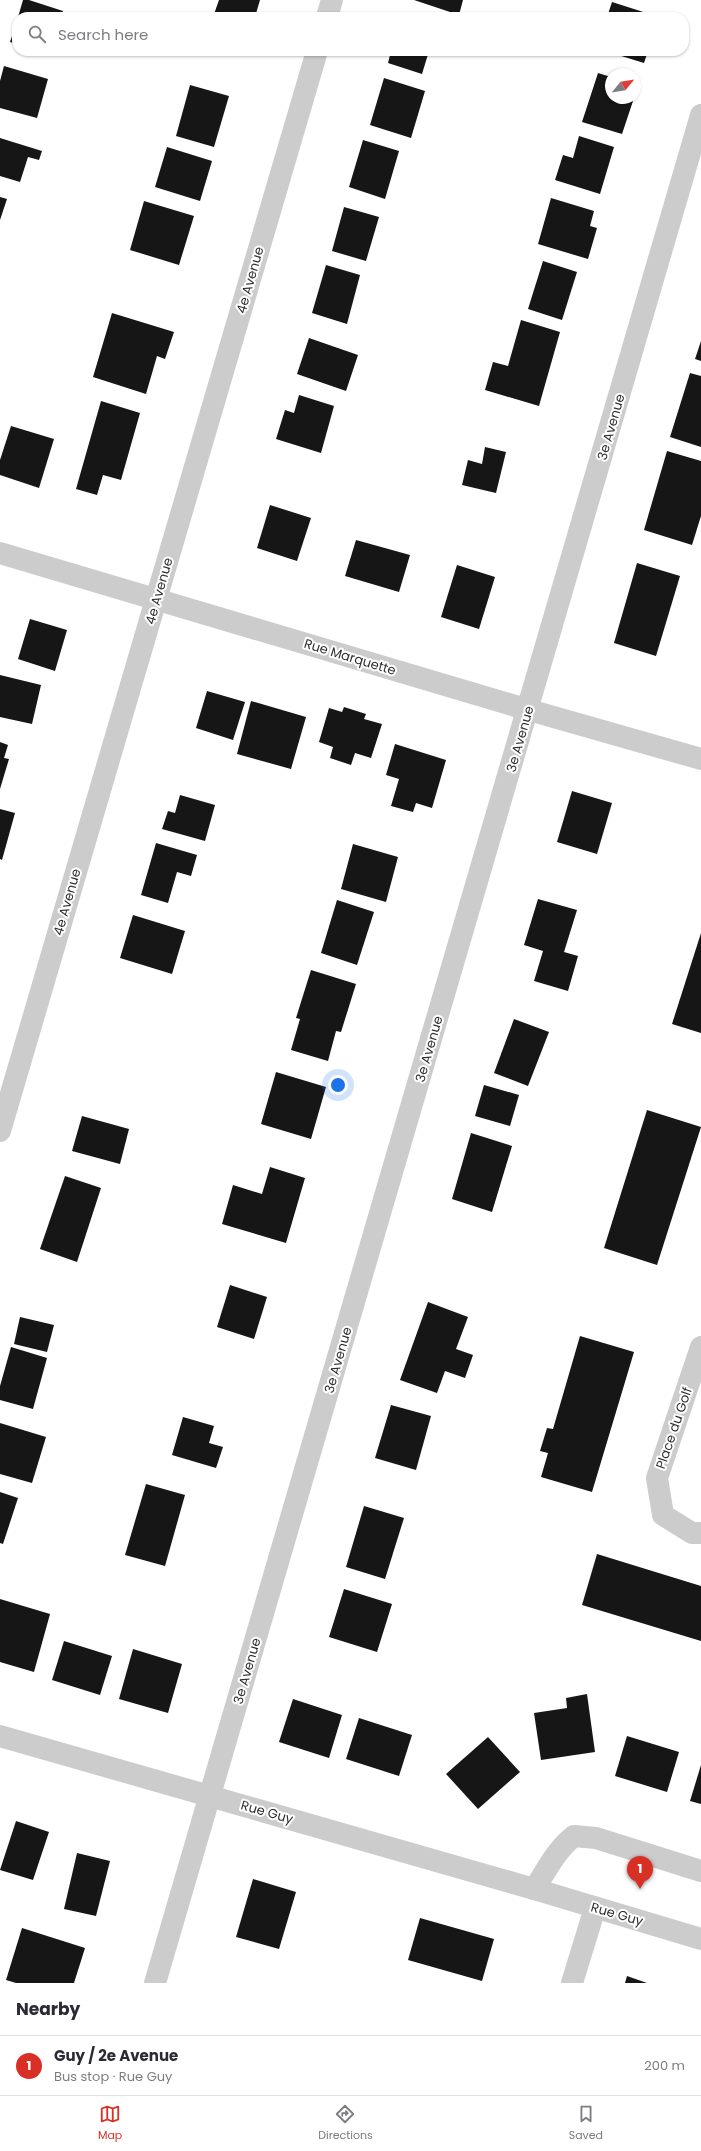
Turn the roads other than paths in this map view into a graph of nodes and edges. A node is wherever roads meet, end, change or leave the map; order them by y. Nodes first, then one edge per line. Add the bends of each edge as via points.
1 (332, 0) edge
2 (328, 12) edge
3 (316, 56) edge
4 (701, 115) edge
5 (0, 553) edge
6 (157, 599) junction
7 (529, 710) junction
8 (701, 759) edge
9 (0, 1131) edge
10 (701, 1347) edge
11 (701, 1534) edge
12 (0, 1736) edge
13 (210, 1796) junction
14 (701, 1871) edge
15 (534, 1888) junction
16 (596, 1908) junction
17 (701, 1939) edge
18 (155, 1983) edge
19 (572, 1983) edge

1 - 2 street
3 - 6 street, 4e Avenue
4 - 7 street, 3e Avenue
5 - 6 street, Rue Marquette
6 - 7 street, Rue Marquette
6 - 9 street, 4e Avenue
7 - 8 street, Rue Marquette
7 - 13 street, 3e Avenue
10 - 11 street, Place du Golf via 657,1478 663,1515 692,1533
12 - 13 street, Rue Guy
13 - 15 street, Rue Guy
13 - 18 street, 3e Avenue
14 - 15 street via 596,1838 574,1836 556,1852
15 - 16 street, Rue Guy
16 - 17 street, Rue Guy
16 - 19 street

